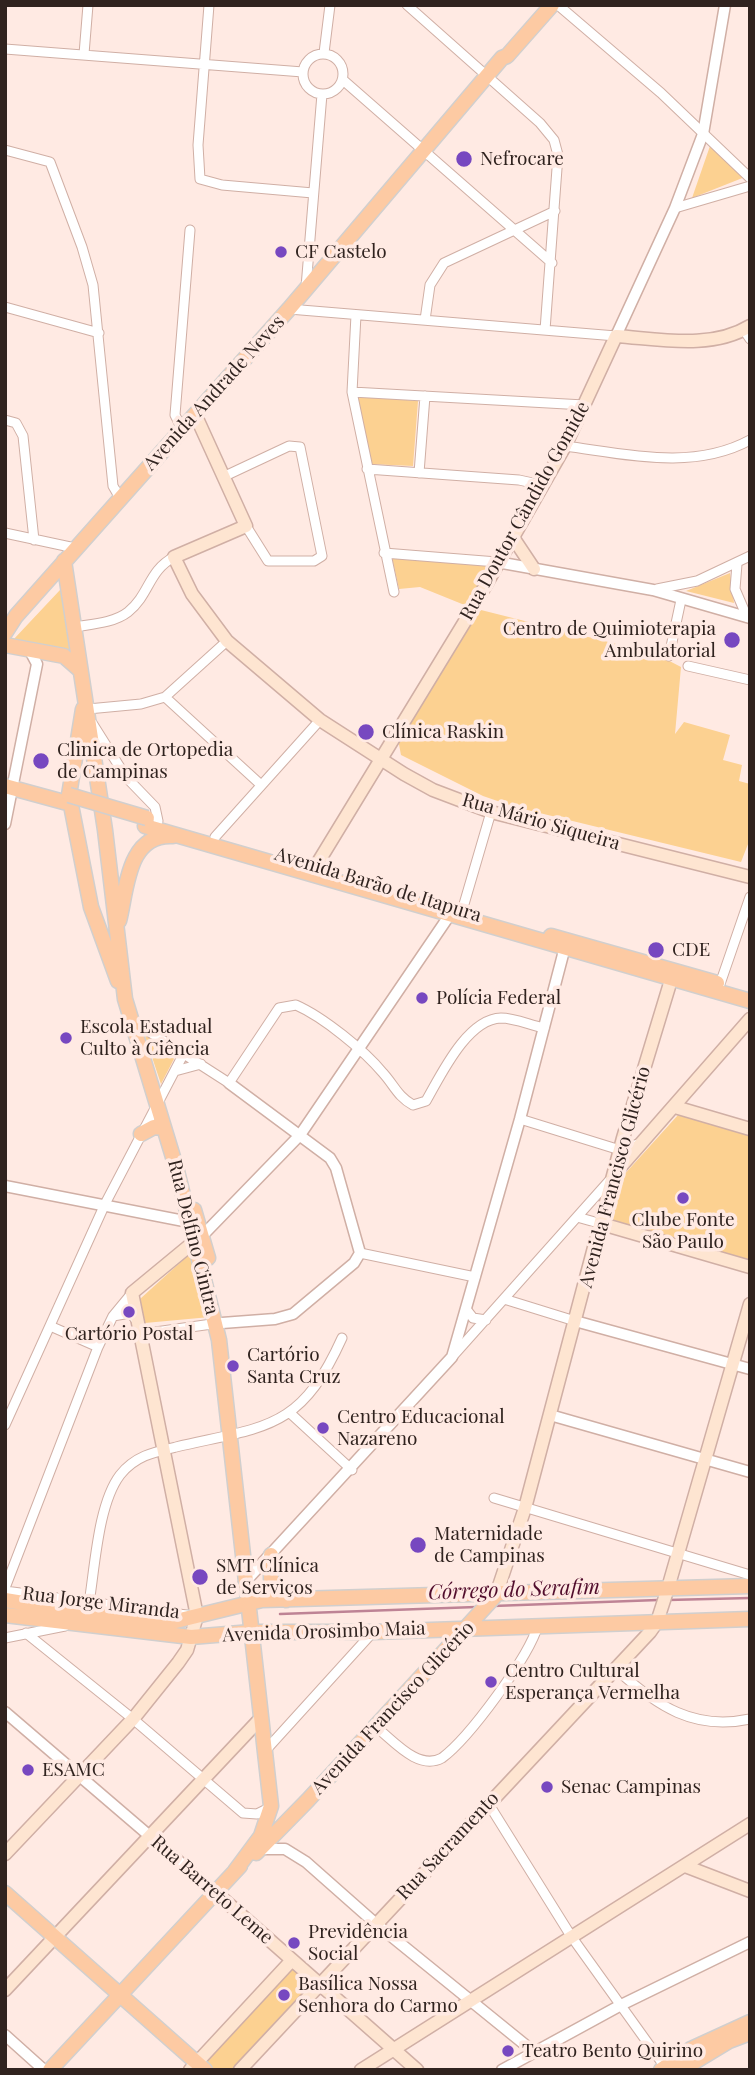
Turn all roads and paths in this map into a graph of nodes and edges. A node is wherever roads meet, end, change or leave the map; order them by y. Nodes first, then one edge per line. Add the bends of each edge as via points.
1 (88, 5) edge
2 (209, 5) edge
3 (330, 5) edge
4 (407, 5) edge
5 (552, 5) edge
6 (558, 5) edge
7 (725, 5) edge
8 (5, 50) edge
9 (324, 53) junction
10 (84, 54) junction
11 (205, 63) junction
12 (303, 72) junction
13 (489, 76) junction
14 (343, 80) junction
15 (322, 94) junction
16 (703, 134) junction
17 (5, 150) edge
18 (423, 152) junction
19 (750, 178) edge
20 (750, 186) edge
21 (313, 192) junction
22 (675, 208) junction
23 (555, 211) junction
24 (190, 230) dead end
25 (511, 230) junction
26 (309, 249) junction
27 (328, 262) junction
28 (552, 262) junction
29 (306, 287) junction
30 (5, 307) edge
31 (289, 309) junction
32 (356, 315) junction
33 (425, 320) junction
34 (545, 330) junction
35 (748, 332) edge
36 (99, 333) junction
37 (616, 336) junction
38 (352, 392) junction
39 (425, 396) junction
40 (584, 405) junction
41 (195, 414) junction
42 (5, 420) edge
43 (182, 429) junction
44 (750, 440) edge
45 (565, 446) junction
46 (367, 469) junction
47 (419, 473) junction
48 (225, 476) junction
49 (542, 485) junction
50 (120, 498) junction
51 (246, 526) junction
52 (5, 533) edge
53 (512, 536) junction
54 (39, 541) junction
55 (75, 548) junction
56 (384, 553) junction
57 (750, 556) edge
58 (174, 557) junction
59 (497, 562) junction
60 (62, 563) junction
61 (737, 564) junction
62 (534, 569) junction
63 (42, 585) junction
64 (653, 590) junction
65 (394, 592) dead end
66 (71, 600) junction
67 (681, 600) junction
68 (748, 617) edge
69 (10, 619) edge
70 (74, 627) junction
71 (5, 633) edge
72 (227, 641) junction
73 (5, 645) edge
74 (29, 649) junction
75 (669, 656) dead end
76 (688, 666) dead end
77 (81, 671) junction
78 (750, 680) edge
79 (165, 697) junction
80 (87, 707) junction
81 (320, 720) junction
82 (380, 759) junction
83 (9, 783) edge
84 (260, 784) junction
85 (70, 799) junction
86 (491, 812) junction
87 (150, 821) junction
88 (5, 824) edge
89 (180, 837) junction
90 (215, 837) junction
91 (313, 870) junction
92 (750, 877) edge
93 (750, 897) edge
94 (455, 913) junction
95 (113, 942) junction
96 (566, 945) junction
97 (671, 980) junction
98 (720, 984) junction
99 (750, 993) edge
100 (750, 1001) edge
101 (750, 1019) edge
102 (131, 1020) junction
103 (544, 1028) junction
104 (357, 1047) junction
105 (184, 1053) junction
106 (201, 1064) junction
107 (175, 1072) junction
108 (229, 1083) junction
109 (156, 1103) junction
110 (675, 1107) junction
111 (520, 1119) junction
112 (164, 1128) junction
113 (750, 1129) edge
114 (141, 1134) junction
115 (300, 1135) junction
116 (643, 1142) junction
117 (620, 1150) junction
118 (176, 1167) junction
119 (611, 1178) junction
120 (5, 1186) edge
121 (105, 1204) junction
122 (577, 1217) junction
123 (189, 1222) junction
124 (602, 1224) junction
125 (199, 1237) junction
126 (360, 1254) junction
127 (750, 1266) edge
128 (475, 1277) junction
129 (132, 1293) junction
130 (504, 1299) junction
131 (750, 1304) edge
132 (466, 1309) junction
133 (113, 1316) junction
134 (486, 1320) junction
135 (575, 1321) junction
136 (219, 1323) junction
137 (50, 1326) junction
138 (140, 1328) junction
139 (342, 1338) dead end
140 (97, 1347) junction
141 (452, 1357) junction
142 (733, 1364) junction
143 (750, 1369) edge
144 (290, 1413) junction
145 (550, 1415) junction
146 (5, 1425) edge
147 (230, 1434) junction
148 (164, 1450) junction
149 (706, 1460) junction
150 (352, 1470) junction
151 (750, 1472) edge
152 (495, 1499) dead end
153 (525, 1508) junction
154 (678, 1553) junction
155 (271, 1555) junction
156 (750, 1575) edge
157 (244, 1583) junction
158 (750, 1586) edge
159 (5, 1590) edge
160 (667, 1590) junction
161 (493, 1599) junction
162 (5, 1600) edge
163 (286, 1600) junction
164 (247, 1602) junction
165 (89, 1603) junction
166 (5, 1615) edge
167 (197, 1616) junction
168 (750, 1619) edge
169 (658, 1620) junction
170 (472, 1624) junction
171 (71, 1625) junction
172 (538, 1625) junction
173 (252, 1632) junction
174 (373, 1632) junction
175 (26, 1633) junction
176 (191, 1637) junction
177 (5, 1638) edge
178 (617, 1670) junction
179 (5, 1712) edge
180 (261, 1718) junction
181 (133, 1719) junction
182 (750, 1719) edge
183 (376, 1727) junction
184 (265, 1751) junction
185 (82, 1775) junction
186 (203, 1777) junction
187 (488, 1803) junction
188 (271, 1806) junction
189 (750, 1824) edge
190 (150, 1835) junction
191 (260, 1849) junction
192 (5, 1854) edge
193 (685, 1866) junction
194 (235, 1871) junction
195 (750, 1891) edge
196 (215, 1892) junction
197 (5, 1893) edge
198 (375, 1923) junction
199 (54, 1936) junction
200 (571, 1936) junction
201 (750, 1942) edge
202 (292, 1960) junction
203 (321, 1983) junction
204 (5, 1990) edge
205 (121, 1995) junction
206 (471, 2001) junction
207 (621, 2005) junction
208 (750, 2022) edge
209 (750, 2033) edge
210 (5, 2035) edge
211 (395, 2048) junction
212 (534, 2052) junction
213 (198, 2067) edge
214 (663, 2068) edge
215 (44, 2070) edge
216 (50, 2070) edge
217 (240, 2070) edge
218 (361, 2070) edge
219 (418, 2070) edge
220 (502, 2070) edge
221 (681, 2070) edge

1 - 10 street
2 - 11 street
3 - 9 street
4 - 13 street
5 - 13 main road, Avenida Andrade Neves via 507,62
6 - 16 street
7 - 16 street, Rua Doutor Cândido Gomide
8 - 10 street
9 - 12 street via 312,56
9 - 14 street via 340,61
10 - 11 street
11 - 12 street
11 - 21 street via 200,179
12 - 15 street via 308,87
13 - 18 main road, Avenida Andrade Neves
13 - 23 street via 554,140 558,155
14 - 15 street via 333,92
14 - 18 street
15 - 21 street
16 - 19 street
16 - 22 street, Rua Doutor Cândido Gomide
17 - 36 street via 52,164 85,258
18 - 25 street
18 - 27 main road, Avenida Andrade Neves
20 - 22 street
21 - 26 street
22 - 37 street, Rua Doutor Cândido Gomide
23 - 25 street
23 - 28 street
24 - 43 street via 175,415
25 - 28 street
25 - 33 street via 444,263 430,285
26 - 27 street
26 - 29 street
27 - 29 main road, Avenida Andrade Neves
28 - 34 street
29 - 31 main road, Avenida Andrade Neves
30 - 36 street
31 - 32 street
31 - 41 main road, Avenida Andrade Neves
32 - 33 street
32 - 38 street
33 - 34 street
34 - 37 street
35 - 37 main road via 701,341
36 - 50 street via 113,486
37 - 40 main road, Rua Doutor Cândido Gomide
38 - 39 street
38 - 46 street
39 - 40 street
39 - 47 street
40 - 45 main road, Rua Doutor Cândido Gomide
41 - 43 main road, Avenida Andrade Neves
41 - 48 main road
42 - 54 street via 16,423 23,436
43 - 50 main road, Avenida Andrade Neves
44 - 45 street via 702,458 678,459
45 - 49 main road, Rua Doutor Cândido Gomide
46 - 47 street
46 - 56 street
47 - 49 street
48 - 51 main road
48 - 51 street via 289,446 301,448 322,556 314,561 268,561
49 - 53 main road, Rua Doutor Cândido Gomide
50 - 55 main road, Avenida Andrade Neves
51 - 58 main road
52 - 54 street
53 - 59 main road, Rua Doutor Cândido Gomide
53 - 62 main road
54 - 55 street
54 - 60 street
55 - 60 main road, Avenida Andrade Neves
56 - 59 street
56 - 65 street
57 - 61 street
58 - 70 street via 158,567 128,611 112,620
58 - 72 main road, Rua Mário Siqueira via 199,604
59 - 62 street
59 - 82 main road, Rua Doutor Cândido Gomide
60 - 63 main road, Avenida Andrade Neves
60 - 66 main road
61 - 64 street via 681,586
61 - 68 street via 735,589
62 - 64 street
63 - 66 main road via 60,587
63 - 69 main road, Avenida Andrade Neves
64 - 67 street
66 - 70 main road
67 - 68 street
67 - 75 street
69 - 71 main road, Avenida Andrade Neves
70 - 77 main road
72 - 79 street
72 - 81 main road, Rua Mário Siqueira
73 - 74 main road
74 - 77 main road via 64,656
74 - 83 street via 37,664
76 - 78 street
77 - 80 main road
79 - 80 street via 141,704
79 - 84 street
80 - 85 main road
80 - 87 street via 126,777 155,807
80 - 95 main road via 106,830
81 - 82 main road, Rua Mário Siqueira
81 - 84 street
82 - 86 main road, Rua Mário Siqueira via 433,790
82 - 91 main road, Rua Doutor Cândido Gomide
83 - 85 main road, Avenida Barão de Itapura
83 - 88 street
84 - 90 street
85 - 87 main road, Avenida Barão de Itapura
85 - 95 main road via 91,906
86 - 92 main road, Rua Mário Siqueira
86 - 94 street
87 - 89 main road, Avenida Barão de Itapura
87 - 90 main road, Avenida Barão de Itapura
89 - 91 main road, Avenida Barão de Itapura
89 - 95 main road via 158,838 137,853
90 - 91 main road, Avenida Barão de Itapura
91 - 94 main road, Avenida Barão de Itapura
93 - 98 street
94 - 96 main road, Avenida Barão de Itapura
94 - 104 street
95 - 102 main road, Rua Delfino Cintra
96 - 97 main road, Avenida Barão de Itapura
96 - 98 main road, Avenida Barão de Itapura
96 - 103 street
97 - 100 main road, Avenida Barão de Itapura
97 - 117 main road, Avenida Francisco Glicério
98 - 99 main road, Avenida Barão de Itapura
101 - 110 main road
102 - 105 street
102 - 109 main road, Rua Delfino Cintra
103 - 104 street via 502,1018 481,1025 457,1050 426,1101 413,1105 401,1099 383,1072
103 - 111 street
104 - 108 street via 304,1009 286,1005 279,1008
104 - 115 street
105 - 106 street
105 - 107 street
106 - 107 street
106 - 108 street
107 - 109 street
108 - 115 street
109 - 112 main road, Rua Delfino Cintra
109 - 114 street
110 - 113 main road
110 - 116 main road
111 - 117 street
111 - 128 street
112 - 114 main road
112 - 118 main road, Rua Delfino Cintra
114 - 121 street
115 - 125 street
115 - 126 street via 323,1151 336,1168
116 - 117 street
116 - 119 main road
117 - 119 main road, Avenida Francisco Glicério
118 - 123 main road, Rua Delfino Cintra
118 - 125 main road
119 - 122 street
119 - 124 main road, Avenida Francisco Glicério
120 - 121 street
121 - 123 street
121 - 137 street
122 - 124 street
122 - 130 street
123 - 125 main road, Rua Delfino Cintra
124 - 127 main road
124 - 135 main road, Avenida Francisco Glicério
125 - 129 main road
125 - 136 main road, Rua Delfino Cintra
126 - 128 street
126 - 136 street via 293,1314
128 - 132 street
129 - 133 street
129 - 138 main road
130 - 134 street
130 - 135 street
131 - 142 main road, Rua Sacramento
132 - 134 street via 473,1318
132 - 141 street
133 - 138 street via 127,1313
133 - 140 street
134 - 141 street
135 - 142 street
135 - 145 main road, Avenida Francisco Glicério
136 - 138 street
136 - 147 main road, Rua Delfino Cintra
137 - 140 street
137 - 146 street
138 - 148 main road
139 - 144 street via 325,1376
140 - 159 street
141 - 150 street
142 - 143 street
142 - 149 main road, Rua Sacramento
144 - 147 street
144 - 150 street
145 - 149 street
145 - 153 main road, Avenida Francisco Glicério
147 - 148 street
147 - 157 main road, Rua Delfino Cintra
148 - 165 street via 130,1464 113,1488
148 - 167 main road
149 - 151 street
149 - 154 main road, Rua Sacramento
150 - 155 street
152 - 153 street
153 - 154 street
153 - 161 main road, Avenida Francisco Glicério
154 - 156 street
154 - 160 main road, Rua Sacramento
155 - 157 street
155 - 163 main road via 271,1578
157 - 164 main road, Rua Delfino Cintra
158 - 160 main road, Avenida Orosimbo Maia
159 - 165 street, Rua Jorge Miranda
160 - 161 main road, Avenida Orosimbo Maia
160 - 169 main road, Rua Sacramento
161 - 163 main road, Avenida Orosimbo Maia
161 - 170 main road, Avenida Francisco Glicério
162 - 167 main road, Rua Jorge Miranda via 176,1621
163 - 164 main road, Avenida Orosimbo Maia
164 - 167 main road, Avenida Orosimbo Maia
164 - 173 main road, Rua Delfino Cintra
165 - 167 street, Rua Jorge Miranda
166 - 171 main road, Rua Jorge Miranda
167 - 176 main road
168 - 169 main road, Avenida Orosimbo Maia
169 - 172 main road, Avenida Orosimbo Maia
169 - 178 main road, Rua Sacramento
170 - 172 main road, Avenida Orosimbo Maia
170 - 174 main road, Avenida Orosimbo Maia
170 - 183 main road, Avenida Francisco Glicério
171 - 175 street, Rua Jorge Miranda
171 - 176 main road, Rua Jorge Miranda
172 - 183 street via 520,1665 442,1758 423,1761
173 - 174 main road, Avenida Orosimbo Maia
173 - 176 main road, Avenida Orosimbo Maia
173 - 180 main road, Rua Delfino Cintra
174 - 184 street
175 - 177 street, Rua Jorge Miranda
175 - 181 street
176 - 181 main road via 183,1657
178 - 182 street via 653,1701 676,1713 716,1723
178 - 187 main road, Rua Sacramento
179 - 185 street, Rua Barreto Leme
180 - 184 main road, Rua Delfino Cintra
180 - 186 main road
181 - 185 main road
181 - 186 street
183 - 191 main road, Avenida Francisco Glicério
184 - 188 main road, Rua Delfino Cintra
185 - 190 street, Rua Barreto Leme
185 - 192 main road
186 - 188 street via 243,1813 257,1814
186 - 190 main road
187 - 198 main road, Rua Sacramento
187 - 200 street
188 - 194 main road, Rua Delfino Cintra via 261,1836
189 - 193 main road
190 - 196 street, Rua Barreto Leme
190 - 199 main road
191 - 194 main road, Avenida Francisco Glicério
191 - 198 street via 293,1853
193 - 195 main road
193 - 200 main road
194 - 196 main road, Avenida Francisco Glicério
196 - 202 main road, Rua Barreto Leme
196 - 205 main road, Avenida Francisco Glicério
197 - 199 main road
198 - 203 main road, Rua Sacramento
198 - 206 street
199 - 204 main road
199 - 205 main road
200 - 206 main road
200 - 207 street
201 - 207 street
202 - 203 main road, Rua Barreto Leme
202 - 213 main road
203 - 211 main road, Rua Barreto Leme
203 - 217 main road, Rua Sacramento
205 - 213 main road
205 - 216 main road, Avenida Francisco Glicério
206 - 211 main road
206 - 212 street
207 - 212 street
207 - 214 street
208 - 214 main road via 691,2049
209 - 221 main road
210 - 215 street
211 - 218 main road
211 - 219 main road, Rua Barreto Leme
212 - 220 street

